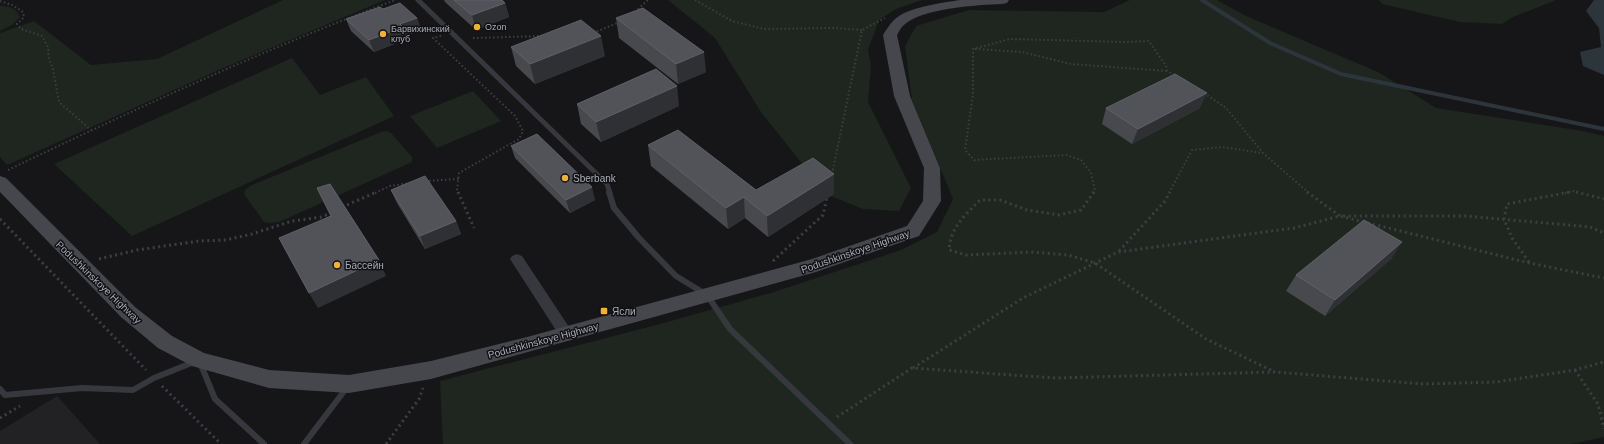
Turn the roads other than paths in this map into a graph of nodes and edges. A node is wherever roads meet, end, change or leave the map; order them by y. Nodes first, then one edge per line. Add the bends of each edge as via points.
1 (418, 0) edge
2 (1002, 0) edge
3 (4, 176) edge
4 (517, 260) dead end
5 (707, 295) junction
6 (566, 334) junction
7 (199, 360) junction
8 (349, 384) junction
9 (0, 389) edge
10 (264, 444) edge
11 (304, 444) edge
12 (850, 444) edge

1 - 5 lane via 607,184 614,208 676,276
2 - 5 main road, Podushkinskoye Highway via 927,9 900,22 890,35 902,96 932,168 932,201 913,231 816,265
3 - 7 main road, Podushkinskoye Highway via 80,264 128,312 165,342
4 - 6 street
5 - 6 main road, Podushkinskoye Highway
5 - 12 lane via 730,329
6 - 8 main road, Podushkinskoye Highway via 431,370
7 - 8 main road, Podushkinskoye Highway via 269,379
7 - 9 lane via 154,378 133,390 82,388 5,395
7 - 10 lane via 215,399
8 - 11 lane

